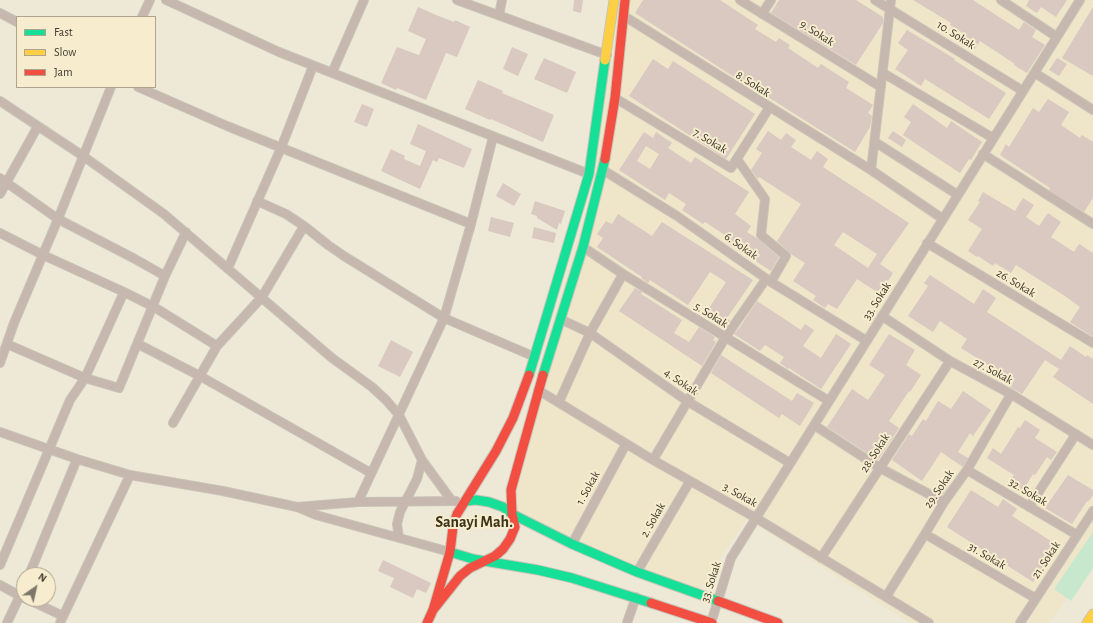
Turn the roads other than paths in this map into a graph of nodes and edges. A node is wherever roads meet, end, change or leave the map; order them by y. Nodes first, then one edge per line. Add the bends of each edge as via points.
1 (150, 0) edge
2 (166, 0) edge
3 (364, 0) edge
4 (457, 0) edge
5 (502, 0) edge
6 (614, 0) edge
7 (625, 0) edge
8 (740, 0) edge
9 (771, 0) edge
10 (875, 0) edge
11 (891, 0) edge
12 (1001, 0) edge
13 (1080, 0) edge
14 (890, 9) junction
15 (0, 13) edge
16 (762, 14) junction
17 (499, 15) junction
18 (142, 16) edge
19 (624, 16) junction
20 (16, 21) edge
21 (1057, 37) junction
22 (607, 55) junction
23 (313, 66) junction
24 (1035, 72) junction
25 (332, 73) junction
26 (883, 73) junction
27 (881, 87) junction
28 (111, 88) edge
29 (140, 88) edge
30 (1023, 91) junction
31 (615, 98) junction
32 (0, 101) edge
33 (769, 108) junction
34 (1093, 110) edge
35 (38, 126) junction
36 (493, 137) junction
37 (993, 138) junction
38 (875, 142) junction
39 (280, 148) junction
40 (983, 154) junction
41 (83, 156) junction
42 (737, 159) junction
43 (603, 170) junction
44 (871, 170) junction
45 (589, 174) junction
46 (3, 180) edge
47 (0, 194) edge
48 (958, 195) junction
49 (257, 201) junction
50 (58, 219) junction
51 (942, 219) junction
52 (471, 224) junction
53 (1093, 224) edge
54 (304, 226) junction
55 (186, 232) junction
56 (0, 233) edge
57 (928, 243) junction
58 (583, 247) junction
59 (43, 255) junction
60 (228, 268) junction
61 (623, 274) junction
62 (165, 276) junction
63 (768, 280) junction
64 (124, 292) junction
65 (262, 297) junction
66 (154, 307) junction
67 (882, 316) junction
68 (444, 318) junction
69 (560, 319) junction
70 (590, 333) junction
71 (725, 338) junction
72 (867, 341) junction
73 (1093, 343) edge
74 (6, 344) junction
75 (138, 344) junction
76 (217, 346) junction
77 (535, 357) junction
78 (950, 361) junction
79 (0, 363) edge
80 (200, 376) junction
81 (85, 378) junction
82 (538, 390) junction
83 (1011, 394) junction
84 (687, 401) junction
85 (829, 401) junction
86 (559, 402) junction
87 (398, 415) junction
88 (173, 423) dead end
89 (814, 425) junction
90 (0, 432) edge
91 (1076, 434) junction
92 (626, 444) junction
93 (1093, 444) edge
94 (48, 450) junction
95 (77, 459) junction
96 (422, 460) junction
97 (653, 460) junction
98 (790, 463) junction
99 (880, 468) junction
100 (967, 470) junction
101 (371, 473) junction
102 (130, 474) junction
103 (690, 481) junction
104 (452, 501) junction
105 (466, 501) junction
106 (358, 502) junction
107 (405, 502) junction
108 (944, 502) junction
109 (297, 507) junction
110 (1029, 507) junction
111 (1093, 511) edge
112 (512, 514) junction
113 (756, 518) junction
114 (926, 534) junction
115 (1077, 535) junction
116 (399, 538) junction
117 (572, 544) junction
118 (450, 552) junction
119 (821, 558) junction
120 (486, 560) junction
121 (0, 565) edge
122 (32, 567) edge
123 (637, 572) junction
124 (0, 585) edge
125 (16, 594) edge
126 (636, 597) junction
127 (886, 597) junction
128 (1035, 598) junction
129 (717, 602) junction
130 (18, 607) edge
131 (39, 607) edge
132 (433, 610) junction
133 (1093, 614) edge
134 (61, 620) edge
135 (8, 623) edge
136 (427, 623) edge
137 (627, 623) edge
138 (711, 623) edge
139 (778, 623) edge
140 (929, 623) edge
141 (1020, 623) edge
142 (1087, 623) edge

1 - 18 street
2 - 23 street
3 - 25 street
4 - 17 street
5 - 17 street
6 - 22 street
7 - 19 street
8 - 16 street, 9. Sokak
9 - 16 street
10 - 14 street, 10. Sokak
11 - 14 street
12 - 21 street
13 - 21 street, 33. Sokak
14 - 26 street
14 - 30 street, 10. Sokak
15 - 20 street
16 - 27 street, 9. Sokak
17 - 22 street
19 - 31 street
19 - 33 street, 8. Sokak
21 - 24 street, 33. Sokak
22 - 45 street
23 - 25 street
23 - 39 street
24 - 30 street, 33. Sokak
24 - 34 street
25 - 36 street
26 - 27 street
26 - 37 street
27 - 38 street
28 - 41 street
29 - 39 street
30 - 37 street, 33. Sokak
31 - 42 street, 7. Sokak via 731,168
31 - 43 street
32 - 35 street
33 - 42 street, 7. Sokak
33 - 44 street, 8. Sokak
35 - 41 street
35 - 46 street
36 - 45 street
36 - 52 street
37 - 40 street, 33. Sokak
38 - 44 street
38 - 48 street
39 - 49 street
39 - 52 street
40 - 48 street, 33. Sokak
40 - 53 street
41 - 50 street
41 - 55 street
42 - 63 street via 765,199 761,235 786,256
43 - 58 street
43 - 63 street, 6. Sokak via 677,216
44 - 51 street, 8. Sokak
45 - 77 street
46 - 47 street
46 - 50 street
48 - 51 street, 33. Sokak
49 - 54 street via 286,214
49 - 60 street
50 - 59 street
50 - 62 street
51 - 57 street, 33. Sokak
52 - 68 street
54 - 65 street
54 - 68 street via 344,256
55 - 60 street
55 - 62 street
56 - 59 street
57 - 67 street, 33. Sokak
57 - 73 street, 26. Sokak
58 - 61 street, 5. Sokak
58 - 69 street
59 - 64 street
59 - 74 street
60 - 65 street
61 - 70 street
61 - 71 street, 5. Sokak
62 - 66 street
63 - 71 street
63 - 72 street, 6. Sokak
64 - 66 street
64 - 81 street
65 - 76 street
65 - 87 street via 332,358 372,387
66 - 75 street
66 - 76 street
67 - 72 street, 33. Sokak
67 - 78 street, 27. Sokak
68 - 77 street
68 - 87 street
69 - 70 street, 4. Sokak
69 - 82 street
70 - 84 street, 4. Sokak
70 - 86 street
71 - 84 street
71 - 85 street, 5. Sokak
72 - 85 street, 33. Sokak
74 - 79 street
74 - 81 street
75 - 80 street
75 - 81 street via 119,388
76 - 80 street
77 - 105 street via 513,418
78 - 83 street, 27. Sokak
78 - 99 street, 28. Sokak
80 - 88 street
80 - 101 street
81 - 94 street via 70,400
82 - 86 street, 3. Sokak
82 - 112 street via 511,490
83 - 91 street, 27. Sokak
83 - 100 street, 29. Sokak
84 - 97 street
84 - 98 street, 4. Sokak
85 - 89 street, 33. Sokak
86 - 92 street, 3. Sokak
87 - 96 street
87 - 101 street
89 - 98 street, 33. Sokak
89 - 99 street
90 - 94 street
91 - 93 street, 27. Sokak
91 - 110 street
92 - 97 street, 3. Sokak
92 - 117 street, 1. Sokak
94 - 95 street
94 - 121 street
95 - 102 street
95 - 122 street
96 - 104 street
96 - 107 street via 417,479
97 - 103 street, 3. Sokak
98 - 113 street, 33. Sokak
99 - 108 street
99 - 119 street, 28. Sokak
100 - 108 street, 29. Sokak
100 - 110 street, 32. Sokak
101 - 106 street
102 - 109 street
102 - 134 street
103 - 113 street, 3. Sokak
103 - 123 street, 2. Sokak
104 - 105 street
104 - 107 street
105 - 112 street via 489,502 503,507
105 - 118 street via 457,514
106 - 107 street
106 - 109 street
107 - 116 street via 398,518
108 - 114 street, 29. Sokak
109 - 116 street via 316,515
110 - 115 street, 32. Sokak
111 - 115 street, 21. Sokak
112 - 117 street
112 - 120 street via 515,527 510,539 495,556
113 - 119 street, 3. Sokak
113 - 129 street, 33. Sokak via 731,558
114 - 127 street, 29. Sokak
114 - 128 street, 31. Sokak
115 - 128 street, 21. Sokak
116 - 118 street
117 - 123 street
118 - 120 street
118 - 132 street
119 - 127 street, 3. Sokak
120 - 126 street via 572,578
120 - 132 street via 460,576
123 - 129 street
124 - 125 street
126 - 137 street
126 - 138 street
127 - 140 street, 3. Sokak
128 - 141 street, 21. Sokak
129 - 138 street, 33. Sokak
129 - 139 street
130 - 135 street
131 - 134 street
132 - 136 street
133 - 142 street

